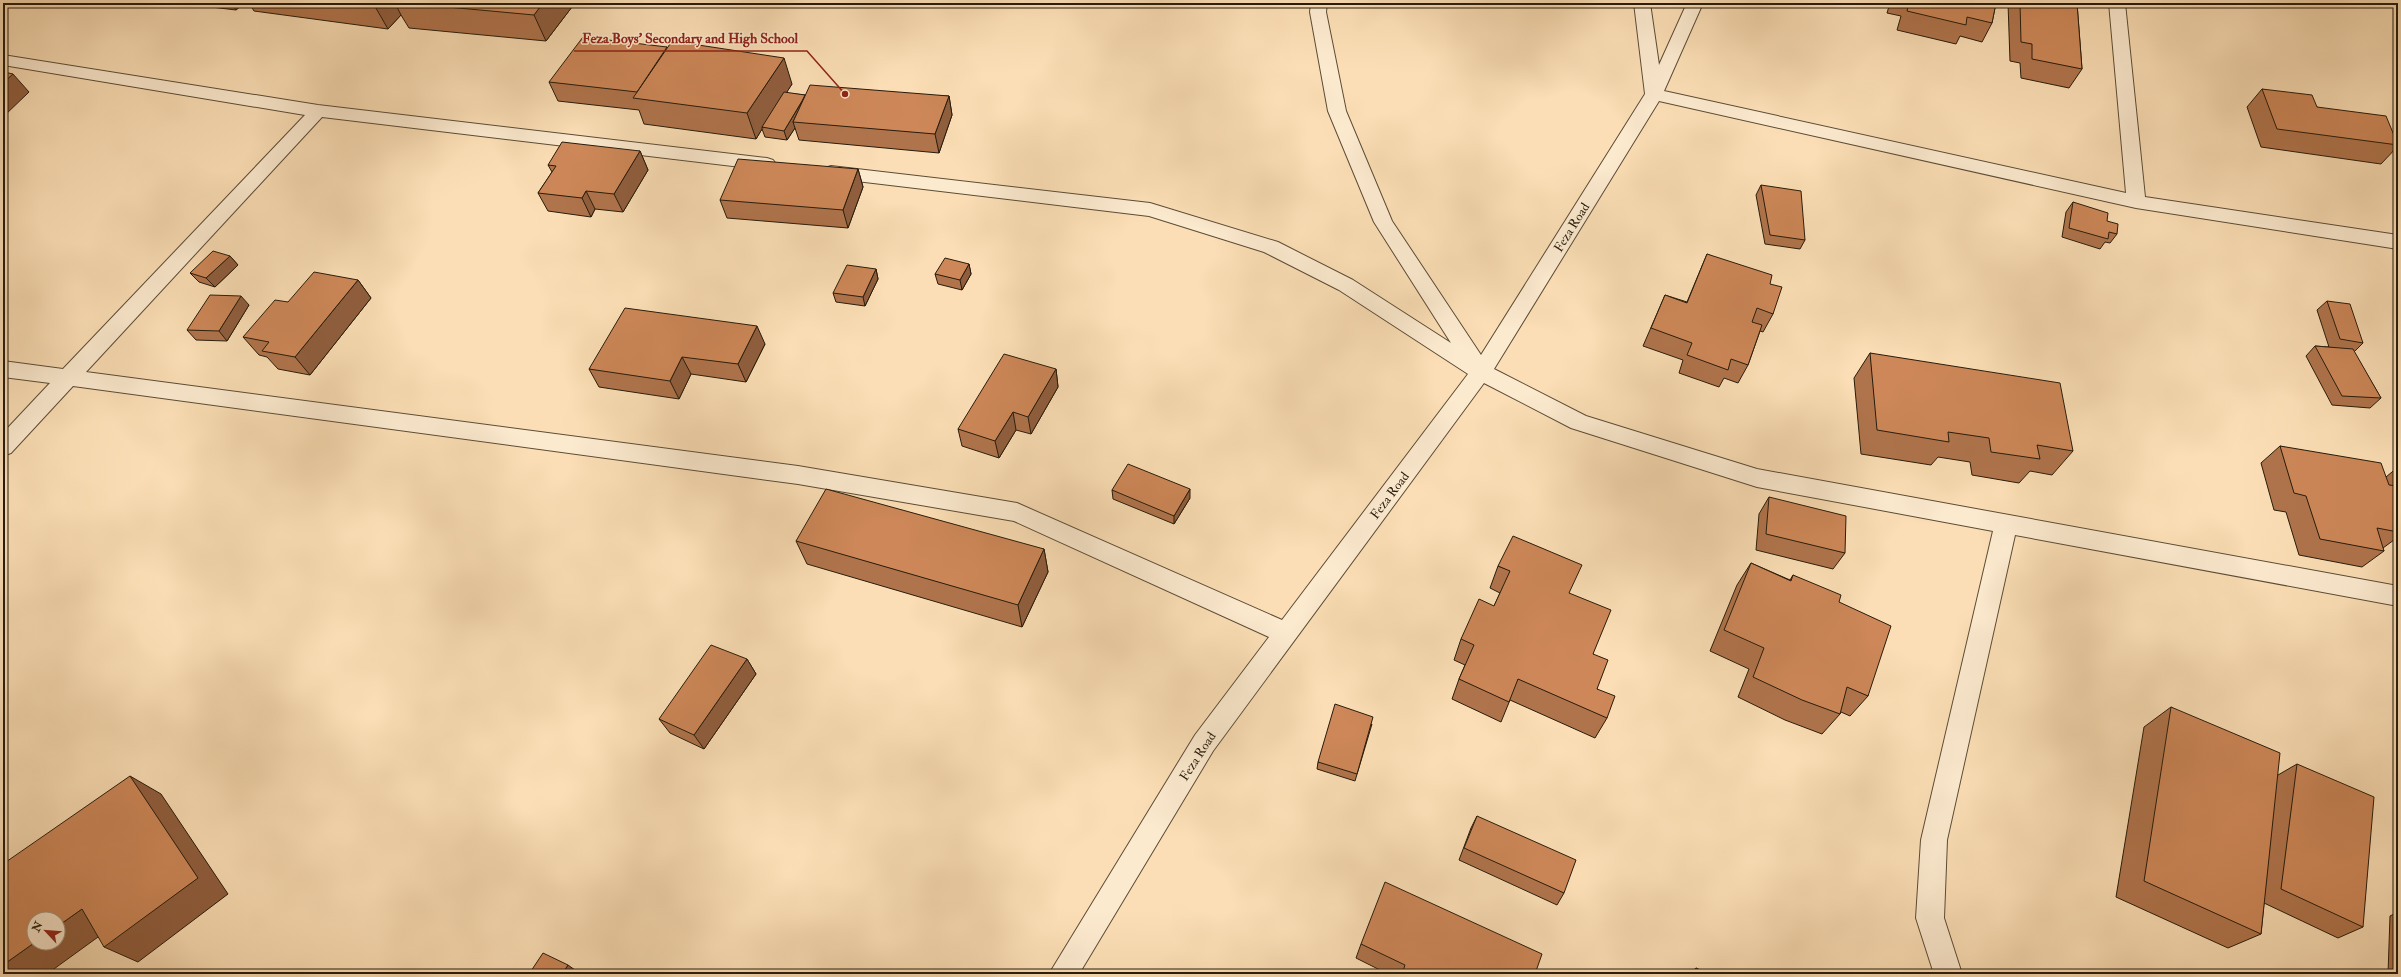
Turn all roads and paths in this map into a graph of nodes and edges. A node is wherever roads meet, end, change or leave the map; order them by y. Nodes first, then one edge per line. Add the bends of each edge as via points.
1 (1319, 3) edge
2 (1642, 3) edge
3 (1695, 3) edge
4 (2117, 3) edge
5 (3, 60) edge
6 (1654, 94) junction
7 (318, 111) junction
8 (786, 167) edge
9 (809, 170) edge
10 (2136, 202) junction
11 (2398, 242) edge
12 (3, 369) edge
13 (1481, 372) junction
14 (67, 377) junction
15 (3, 446) edge
16 (2006, 524) junction
17 (2398, 596) edge
18 (1286, 633) junction
19 (1063, 974) edge
20 (1948, 974) edge

1 - 13 street via 1318,12 1337,111 1383,222
2 - 6 street
3 - 6 street, Feza Road
4 - 10 street
5 - 7 street
6 - 10 street
6 - 13 street, Feza Road
7 - 8 street
7 - 14 street
9 - 13 street via 1150,210 1271,247 1346,285
10 - 11 street
12 - 14 street
13 - 16 street via 1579,422 1757,478
13 - 18 street, Feza Road
14 - 15 street
14 - 18 street via 798,475 1017,512
16 - 17 street
16 - 20 street via 1934,840 1930,918
18 - 19 street, Feza Road via 1204,743

